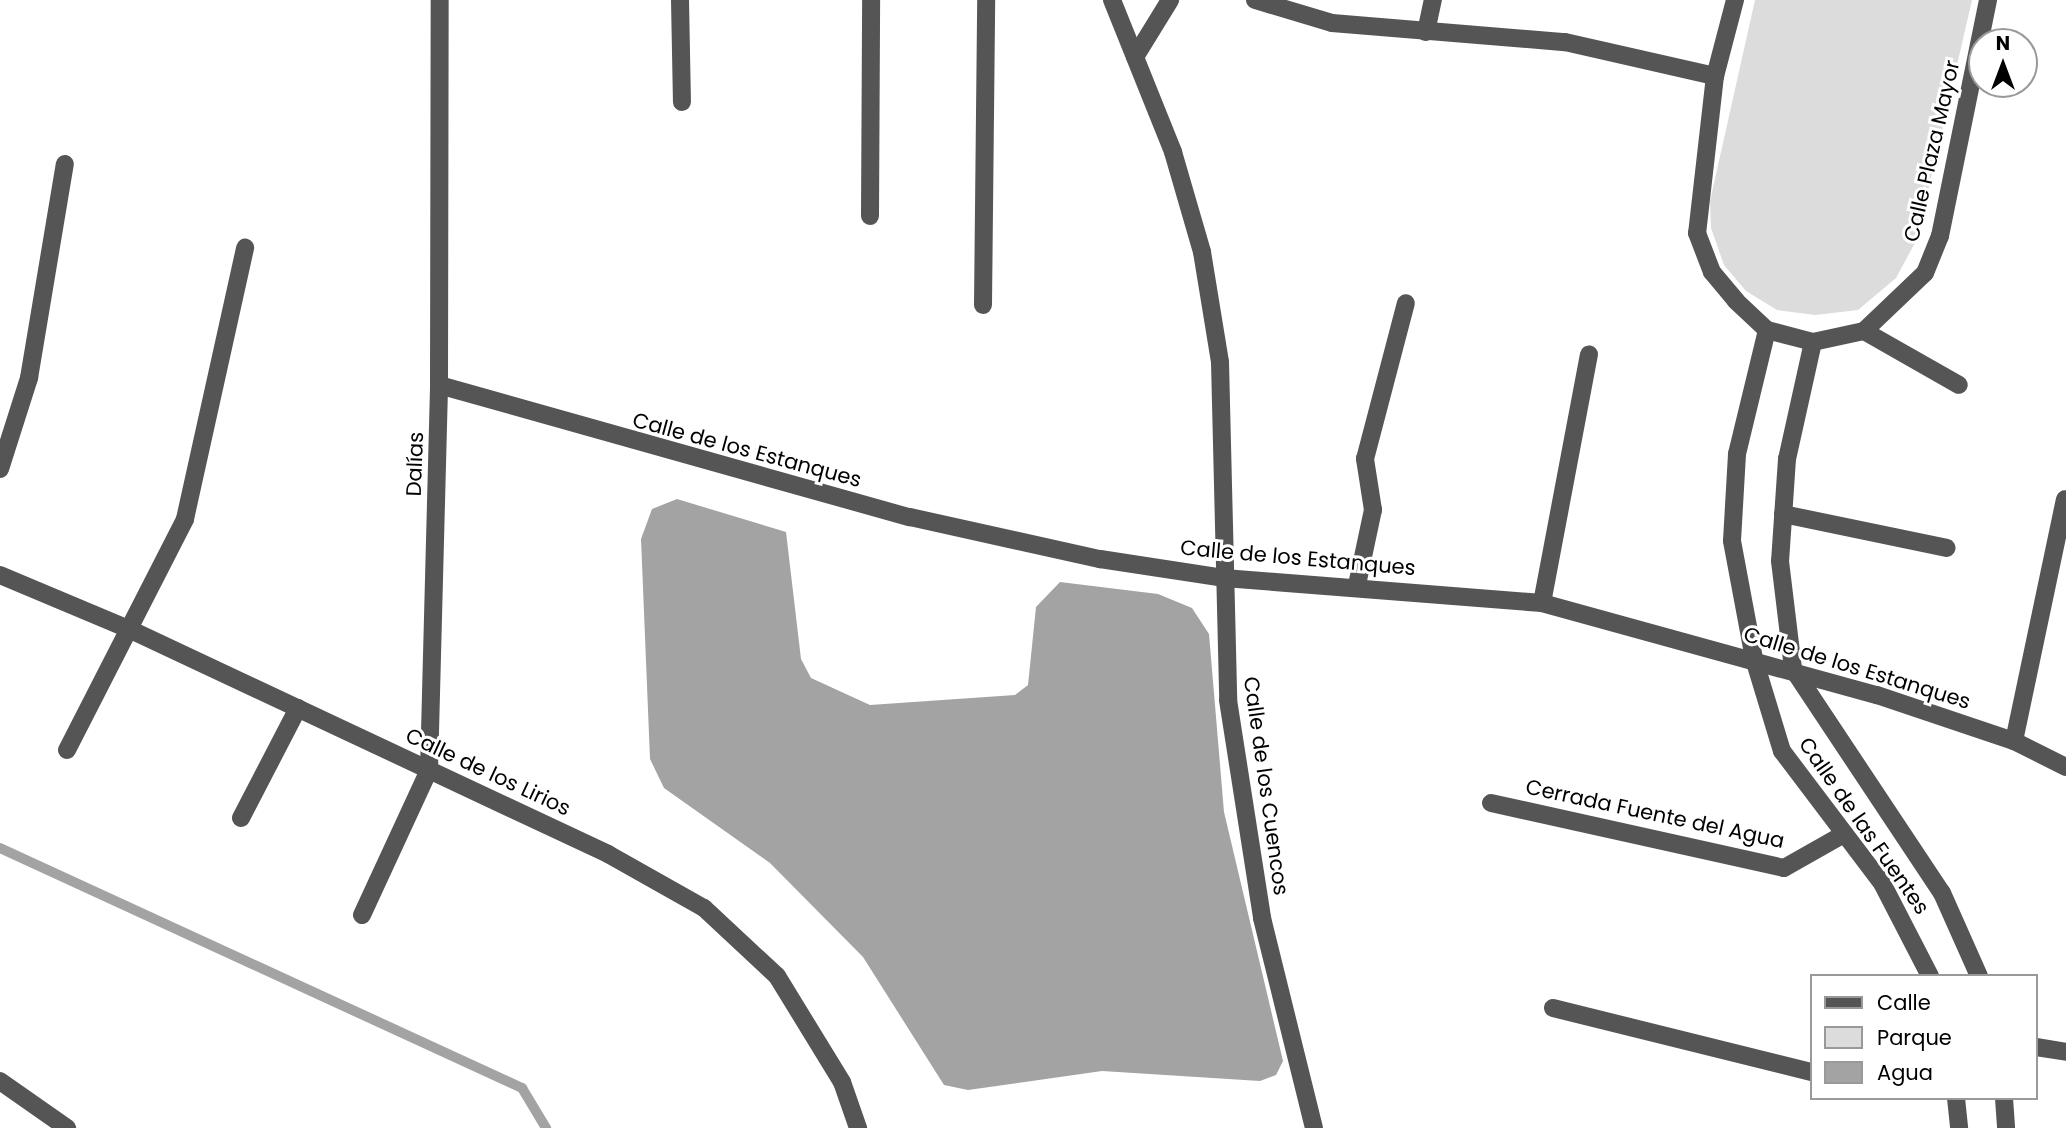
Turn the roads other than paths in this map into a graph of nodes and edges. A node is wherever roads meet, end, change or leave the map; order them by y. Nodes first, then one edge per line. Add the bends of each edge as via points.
1 (440, 0) edge
2 (680, 0) edge
3 (871, 0) edge
4 (986, 0) edge
5 (1112, 0) edge
6 (1170, 0) edge
7 (1255, 0) edge
8 (1433, 0) edge
9 (1735, 0) edge
10 (1988, 0) edge
11 (1426, 32) junction
12 (1135, 57) junction
13 (1716, 76) junction
14 (682, 102) dead end
15 (65, 164) dead end
16 (870, 216) dead end
17 (245, 248) dead end
18 (1406, 303) dead end
19 (983, 305) dead end
20 (1767, 330) junction
21 (1864, 331) junction
22 (1813, 342) junction
23 (1589, 354) dead end
24 (439, 385) junction
25 (1959, 385) dead end
26 (0, 469) edge
27 (2065, 499) edge
28 (1783, 514) junction
29 (1947, 548) dead end
30 (0, 575) edge
31 (1224, 578) junction
32 (1357, 585) junction
33 (1542, 603) junction
34 (131, 630) junction
35 (1754, 659) junction
36 (1793, 669) junction
37 (298, 708) junction
38 (2014, 741) junction
39 (67, 750) dead end
40 (2066, 767) edge
41 (429, 770) junction
42 (1491, 803) dead end
43 (242, 818) dead end
44 (1844, 834) junction
45 (362, 915) dead end
46 (1929, 974) edge
47 (1978, 974) edge
48 (1553, 1007) dead end
49 (2038, 1047) edge
50 (2066, 1052) edge
51 (1811, 1072) edge
52 (0, 1081) edge
53 (1956, 1100) edge
54 (2004, 1100) edge
55 (67, 1128) edge
56 (858, 1128) edge
57 (1314, 1128) edge
58 (1959, 1128) edge
59 (2006, 1128) edge

1 - 24 street, Dalías
2 - 14 street
3 - 16 street
4 - 19 street
5 - 12 street, Calle de los Cuencos
6 - 12 street
7 - 11 street via 1332,23
8 - 11 street
9 - 13 street
10 - 21 street, Calle Plaza Mayor via 1940,236 1924,273
11 - 13 street via 1566,42
12 - 31 street, Calle de los Cuencos via 1202,252 1220,362
13 - 20 street via 1697,233 1712,272
15 - 26 street via 29,378
17 - 34 street via 186,519
18 - 32 street via 1365,459 1373,510
20 - 22 street
20 - 35 street, Calle de las Fuentes via 1737,454 1732,541
21 - 22 street
21 - 25 street
22 - 28 street, Calle de las Fuentes via 1787,459
23 - 33 street
24 - 31 street, Calle de los Estanques via 910,517
24 - 41 street, Dalías
27 - 38 street
28 - 29 street
28 - 36 street, Calle de las Fuentes via 1780,561
30 - 34 street, Calle de los Lirios
31 - 32 street, Calle de los Estanques
31 - 57 street, Calle de los Cuencos via 1228,700 1243,816
32 - 33 street, Calle de los Estanques
33 - 35 street, Calle de los Estanques
34 - 37 street, Calle de los Lirios
34 - 39 street
35 - 36 street, Calle de los Estanques
35 - 44 street, Calle de las Fuentes via 1782,751
36 - 38 street, Calle de los Estanques
36 - 47 street, Calle de las Fuentes via 1942,893
37 - 41 street, Calle de los Lirios
37 - 43 street
38 - 40 street, Calle de los Estanques
41 - 45 street, Dalías
41 - 56 street, Calle de los Lirios via 608,854 704,908 777,976 842,1082
42 - 44 street, Cerrada Fuente del Agua via 1784,868
44 - 46 street, Calle de las Fuentes via 1882,883
48 - 51 street
49 - 50 street
52 - 55 street
53 - 58 street
54 - 59 street

